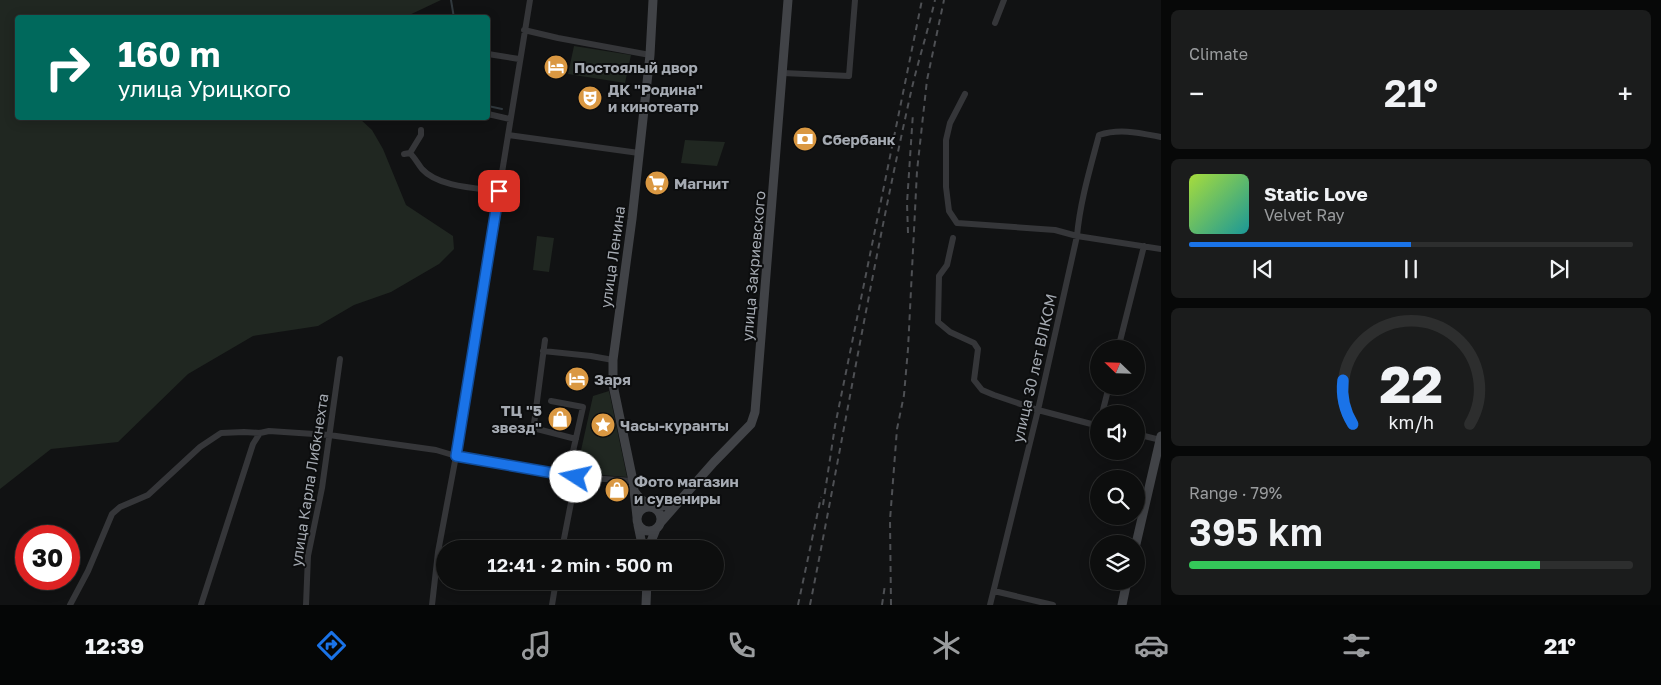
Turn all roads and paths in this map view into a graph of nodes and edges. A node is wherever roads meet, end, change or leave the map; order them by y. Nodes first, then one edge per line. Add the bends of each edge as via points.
1 (530, 0) edge
2 (653, 0) edge
3 (788, 0) edge
4 (855, 0) edge
5 (1004, 0) edge
6 (995, 23) dead end
7 (524, 30) junction
8 (490, 54) edge
9 (650, 55) junction
10 (520, 59) junction
11 (783, 73) junction
12 (965, 94) dead end
13 (490, 114) edge
14 (510, 119) junction
15 (421, 130) dead end
16 (508, 135) junction
17 (1161, 138) edge
18 (638, 153) junction
19 (499, 191) junction
20 (1077, 236) junction
21 (952, 238) dead end
22 (1144, 246) junction
23 (1161, 250) edge
24 (545, 340) dead end
25 (1120, 340) edge
26 (543, 351) junction
27 (340, 360) dead end
28 (613, 360) junction
29 (551, 401) dead end
30 (1038, 410) junction
31 (1090, 424) edge
32 (260, 434) junction
33 (329, 434) junction
34 (1145, 435) edge
35 (1161, 438) edge
36 (576, 439) junction
37 (456, 456) junction
38 (576, 477) junction
39 (633, 482) junction
40 (675, 504) junction
41 (652, 507) junction
42 (637, 521) junction
43 (658, 526) junction
44 (1138, 535) edge
45 (564, 540) edge
46 (641, 540) edge
47 (652, 540) edge
48 (554, 590) edge
49 (647, 590) edge
50 (1125, 590) edge
51 (994, 591) junction
52 (70, 605) edge
53 (201, 605) edge
54 (306, 605) edge
55 (432, 605) edge
56 (552, 605) edge
57 (646, 605) edge
58 (990, 605) edge
59 (1053, 605) edge
60 (1122, 605) edge

1 - 7 street
2 - 9 main road, улица Ленина
3 - 11 main road, улица Закриевского
4 - 11 street via 849,76
5 - 6 street
7 - 9 street
7 - 10 street
8 - 10 street
9 - 18 main road, улица Ленина
10 - 14 street
11 - 40 main road, улица Закриевского via 755,412 751,424
12 - 20 street via 950,123 946,140 946,187 949,211 956,223 1055,230
13 - 14 street
14 - 16 street
15 - 19 street via 421,135 407,153 428,174 445,182
16 - 18 street
16 - 19 street
17 - 20 street, улица 30 лет ВЛКСМ via 1128,131 1099,135 1078,219
18 - 28 main road, улица Ленина
19 - 37 street
20 - 22 street
20 - 30 street, улица 30 лет ВЛКСМ
21 - 30 street via 947,265 939,276 938,322 950,332 974,343 978,349 974,380 982,390
22 - 23 street
22 - 25 street
24 - 26 street
26 - 28 street
26 - 36 street via 534,424 536,429
27 - 33 street, улица Карла Либкнехта
28 - 39 main road, улица Ленина via 614,385
29 - 36 street via 583,406
30 - 31 street
30 - 51 street, улица 30 лет ВЛКСМ
32 - 33 street via 269,431
32 - 52 street via 221,433 148,495 112,514
32 - 53 street
33 - 37 street
33 - 54 street, улица Карла Либкнехта via 308,556
34 - 35 street
35 - 44 main road
36 - 38 street via 569,469
37 - 38 street
37 - 55 street via 438,552
38 - 39 street
38 - 45 street
39 - 41 main road via 638,497
39 - 42 main road, улица Ленина
40 - 41 main road
40 - 43 main road, улица Закриевского
41 - 42 main road via 638,513
41 - 43 main road via 660,514
42 - 43 main road via 648,531
42 - 46 main road, улица Ленина
43 - 47 main road, улица Закриевского
48 - 56 street
49 - 57 main road
50 - 60 main road
51 - 58 street, улица 30 лет ВЛКСМ
51 - 59 street

